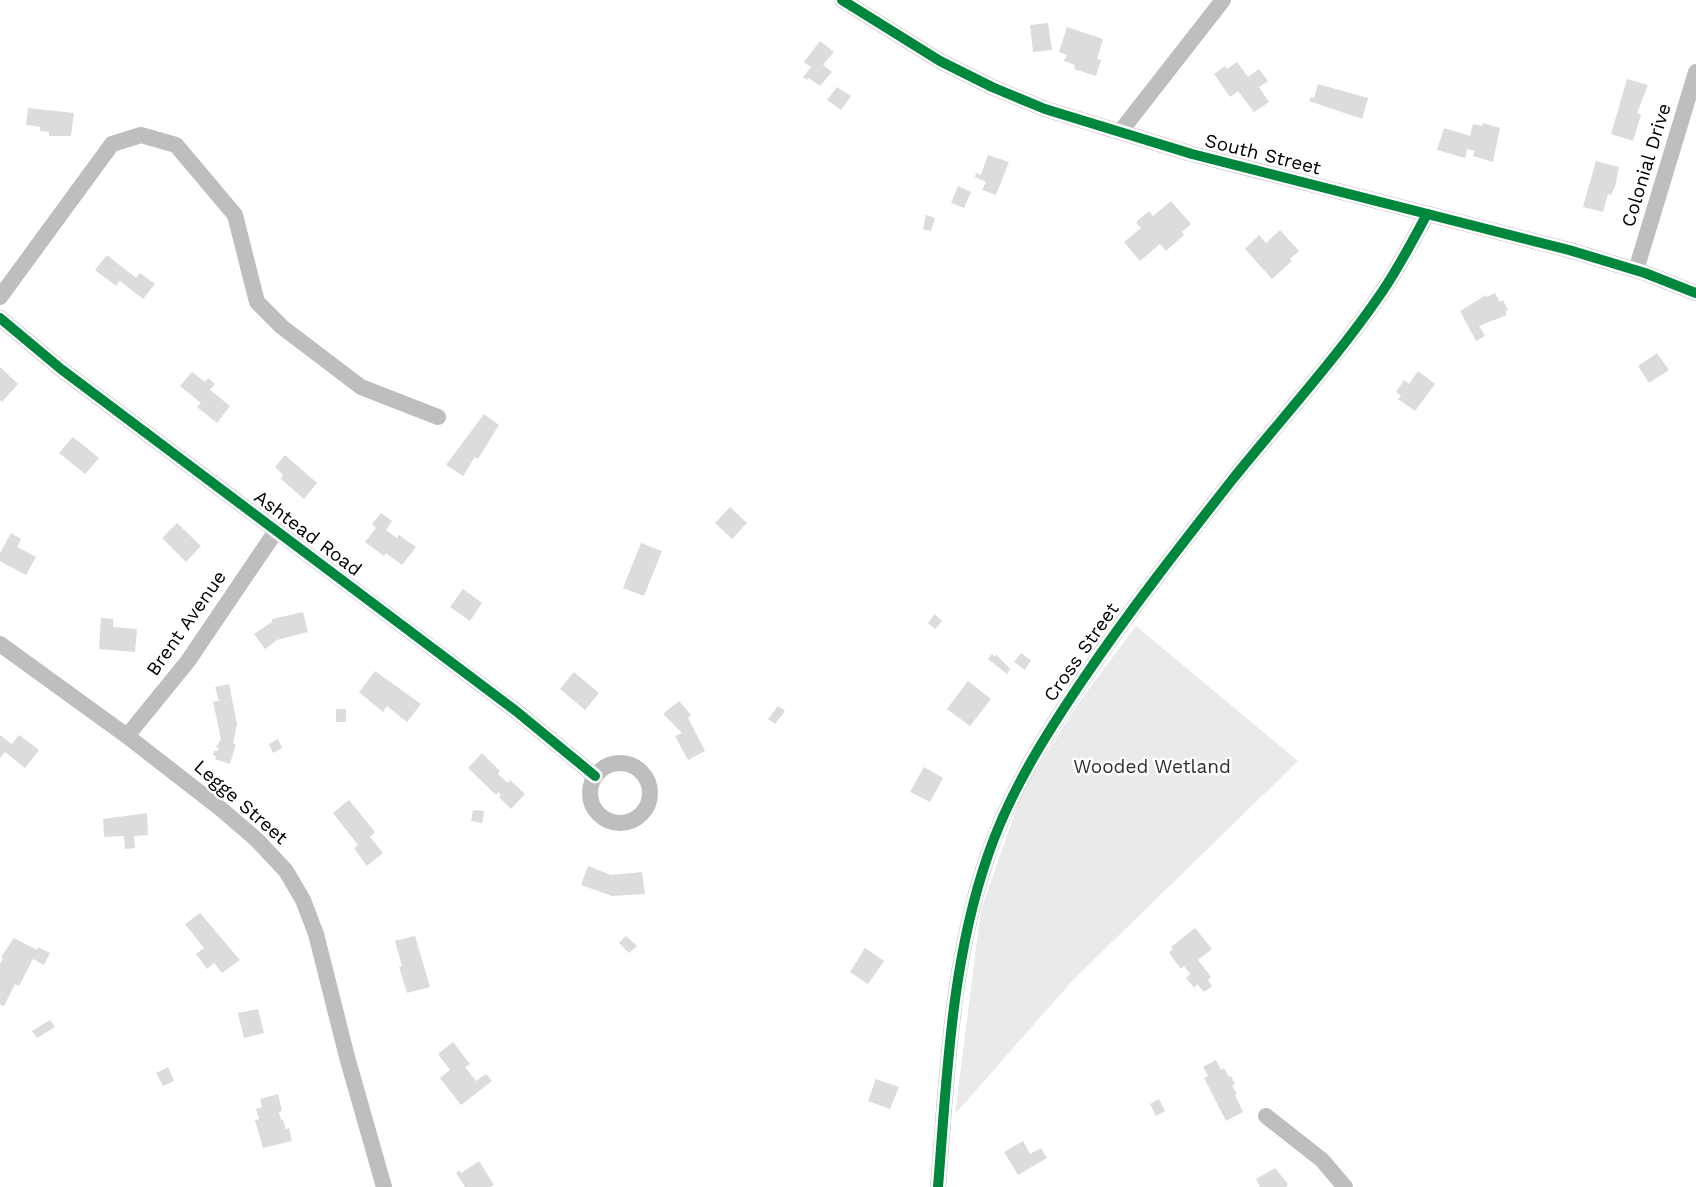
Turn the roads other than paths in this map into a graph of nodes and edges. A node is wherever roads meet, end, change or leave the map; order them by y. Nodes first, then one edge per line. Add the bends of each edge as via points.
1 (842, 0) edge
2 (1223, 0) edge
3 (1696, 72) edge
4 (1120, 132) junction
5 (1427, 214) junction
6 (1636, 270) junction
7 (1696, 293) edge
8 (0, 297) edge
9 (0, 318) edge
10 (438, 417) dead end
11 (276, 531) junction
12 (0, 644) edge
13 (127, 736) junction
14 (595, 775) dead end
15 (1266, 1116) dead end
16 (384, 1187) edge
17 (938, 1187) edge
18 (1345, 1187) edge

1 - 4 street, South Street via 965,74 1045,109
2 - 4 street
3 - 6 street, Colonial Drive
4 - 5 street, South Street
5 - 6 street, South Street
5 - 17 street, Cross Street via 1361,322 1119,627 1056,720 1013,796 988,856 968,929 951,1032
6 - 7 street, South Street
8 - 10 street via 112,144 141,135 176,145 235,215 257,302 282,327 361,387
9 - 11 street, Ashtead Road
11 - 13 street, Brent Avenue via 188,661
11 - 14 street, Ashtead Road
12 - 13 street, Legge Street
13 - 16 street, Legge Street via 239,824 277,860 295,885 316,934
15 - 18 street via 1322,1160

